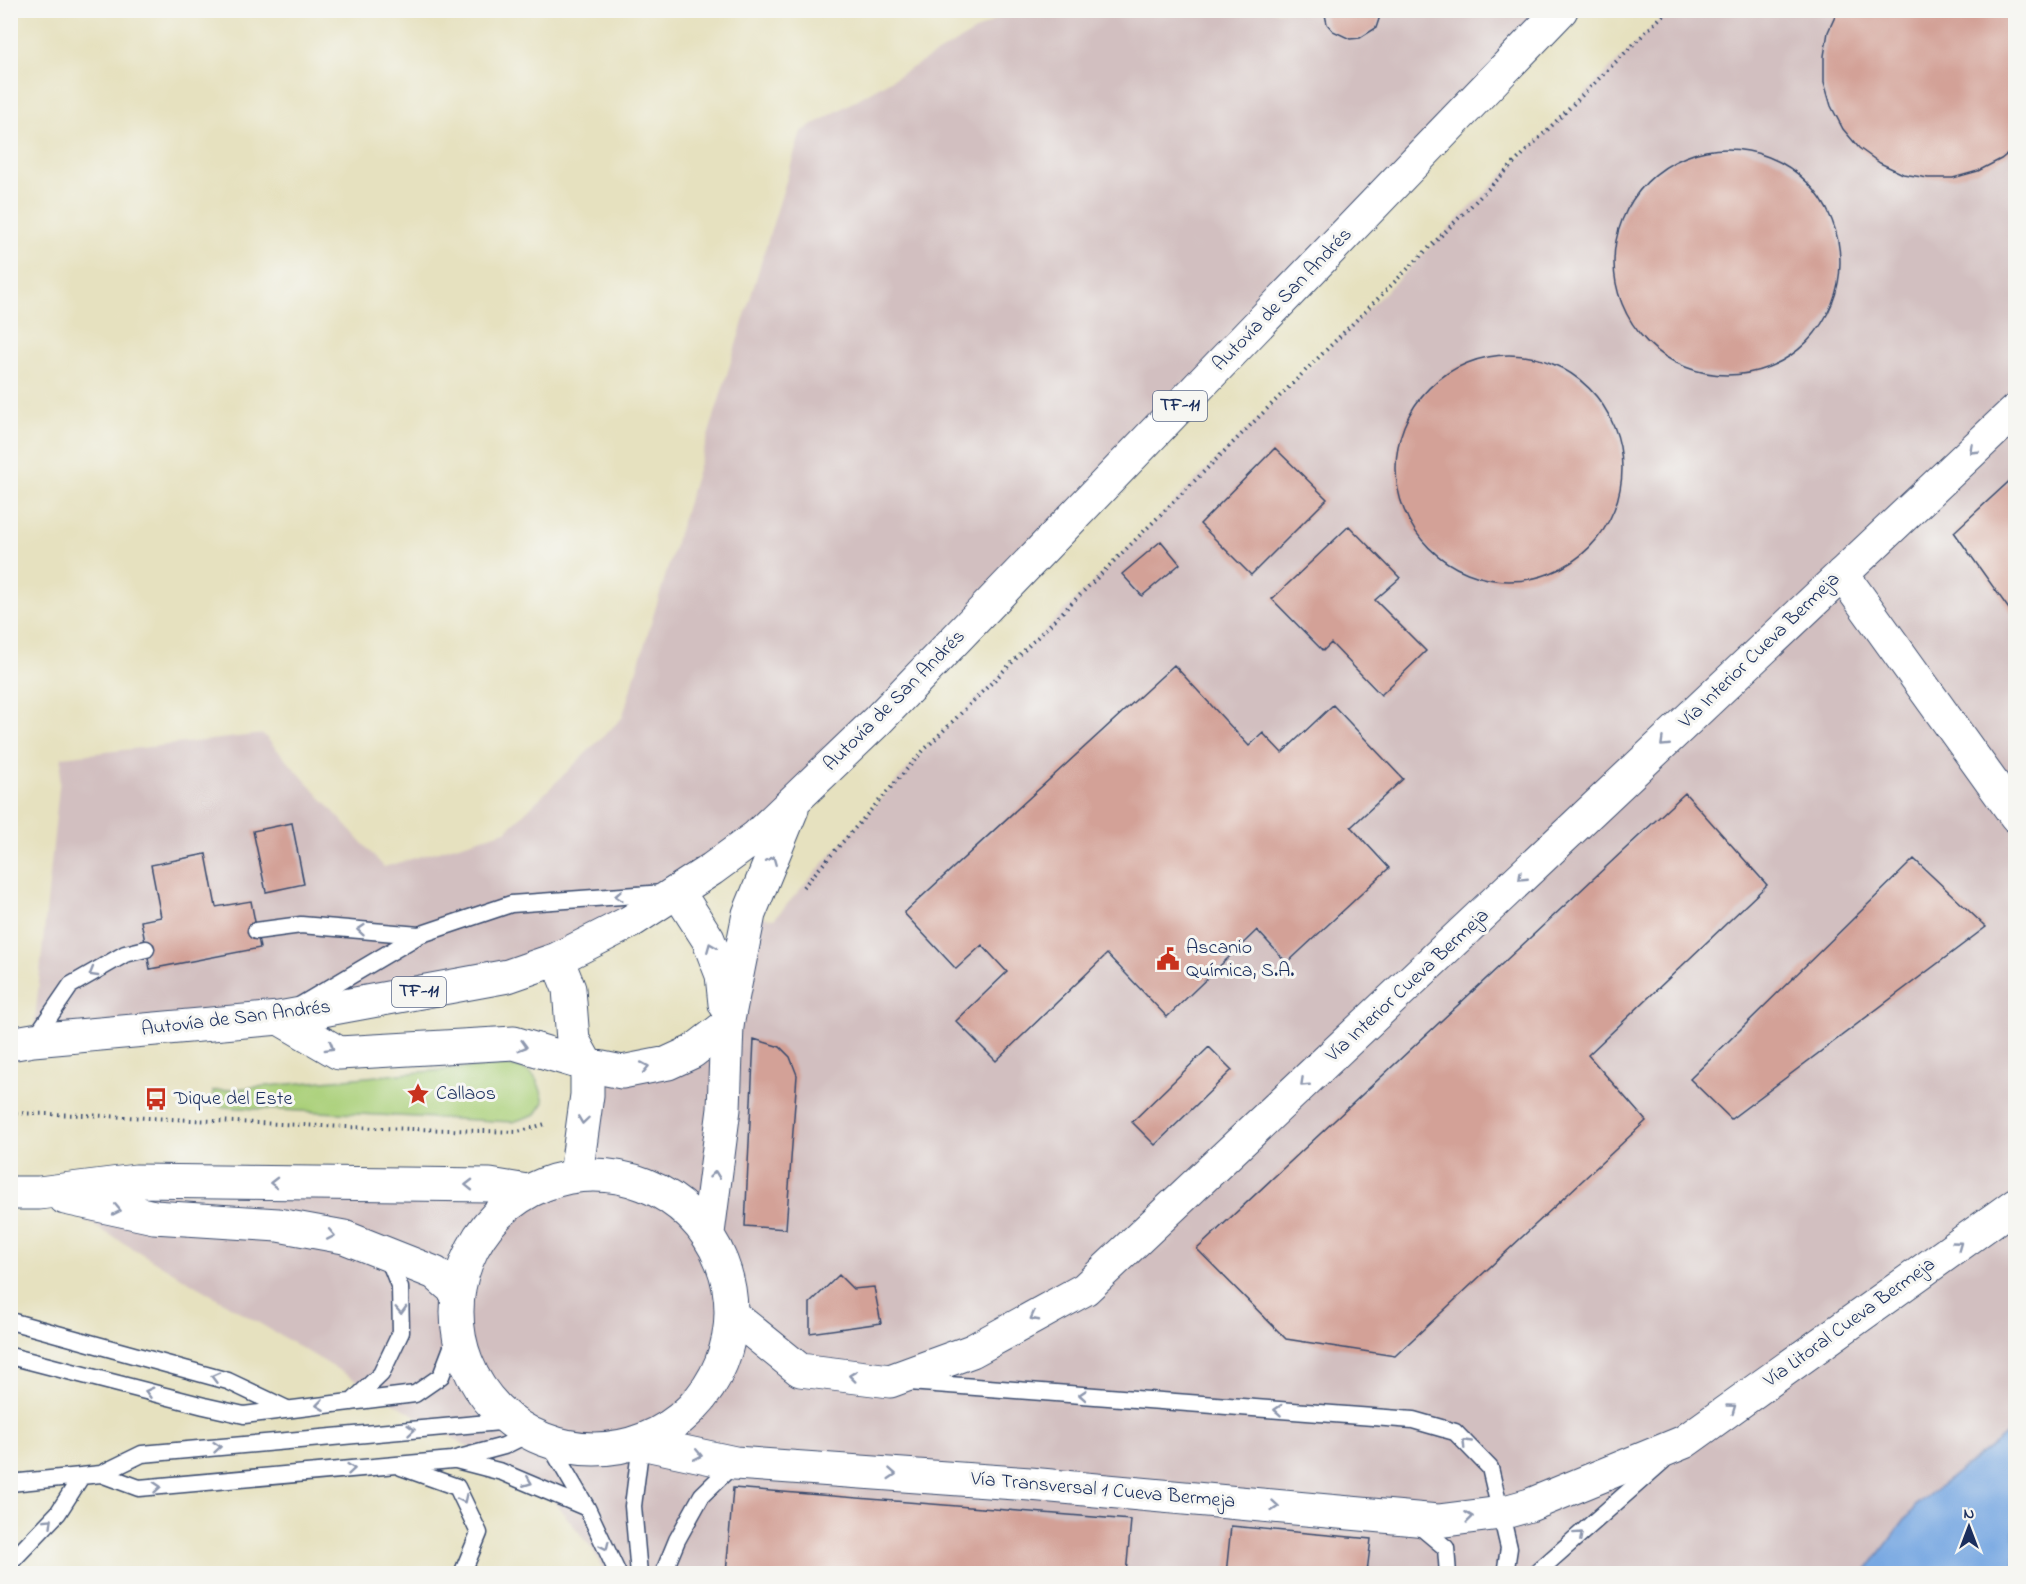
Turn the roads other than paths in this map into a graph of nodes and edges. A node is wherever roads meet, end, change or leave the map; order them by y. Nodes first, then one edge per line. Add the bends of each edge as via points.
1 (1561, 10) edge
2 (2016, 410) edge
3 (1842, 574) junction
4 (796, 800) junction
5 (2016, 816) edge
6 (678, 892) junction
7 (256, 931) dead end
8 (419, 935) junction
9 (146, 949) dead end
10 (557, 959) junction
11 (279, 1018) junction
12 (727, 1025) junction
13 (18, 1041) edge
14 (587, 1065) junction
15 (576, 1175) junction
16 (527, 1191) junction
17 (25, 1193) edge
18 (2016, 1204) edge
19 (708, 1233) junction
20 (386, 1254) junction
21 (457, 1292) junction
22 (732, 1315) junction
23 (10, 1321) edge
24 (457, 1334) junction
25 (10, 1356) edge
26 (890, 1381) junction
27 (352, 1402) junction
28 (288, 1409) junction
29 (529, 1432) junction
30 (1684, 1442) junction
31 (641, 1443) junction
32 (452, 1460) junction
33 (735, 1463) junction
34 (395, 1465) junction
35 (101, 1474) junction
36 (81, 1477) junction
37 (10, 1483) edge
38 (587, 1508) junction
39 (1501, 1513) junction
40 (1411, 1518) junction
41 (10, 1563) edge
42 (462, 1574) edge
43 (618, 1574) edge
44 (639, 1574) edge
45 (663, 1574) edge
46 (1448, 1574) edge
47 (1505, 1574) edge
48 (1535, 1574) edge

1 - 4 street, Autovía de San Andrés / TF-11 via 877,721
2 -> 3 street, Vía Interior Cueva Bermeja
3 - 5 street
3 -> 26 street, Vía Interior Cueva Bermeja via 1085,1290 972,1351
4 - 6 street, Autovía de San Andrés / TF-11 via 756,836
12 -> 4 street via 749,914
6 -> 8 lane via 511,904
6 - 10 street, Autovía de San Andrés / TF-11
12 -> 6 street via 722,975 708,939
8 -> 7 lane via 301,925
8 - 11 lane
9 -> 13 lane via 125,954 71,985
10 - 11 street, Autovía de San Andrés / TF-11 via 508,976
10 - 14 street via 569,989 573,1040
11 - 13 street, Autovía de San Andrés / TF-11
11 -> 14 street via 339,1053 514,1043
14 -> 12 street via 622,1072 668,1063 692,1052
19 -> 12 street via 723,1109
14 -> 15 street
15 - 16 street
15 - 19 street via 614,1175 650,1186 682,1206
16 -> 17 street via 490,1185 136,1181
16 - 21 street via 493,1217 469,1252
17 -> 20 street via 154,1217 278,1225 344,1238
30 -> 18 street, Vía Litoral Cueva Bermeja
19 - 22 street via 730,1286
20 - 21 street via 435,1274
20 -> 27 lane via 400,1288 401,1332 381,1374
21 - 24 street
26 -> 22 street, Vía Interior Cueva Bermeja via 800,1370
22 - 31 street via 725,1357 705,1394 675,1424
28 -> 23 lane via 228,1381
24 - 27 lane via 441,1376 415,1394
24 - 29 street via 470,1374 495,1408
28 -> 25 lane via 244,1415
39 -> 26 lane via 1490,1468 1455,1432 1413,1420
27 -> 28 lane
29 - 31 street via 563,1446 600,1450
29 - 32 lane via 504,1446
35 -> 29 lane via 142,1454
29 - 38 lane
30 - 39 street, Vía Transversal 1 Cueva Bermeja via 1530,1505
48 -> 30 lane
31 -> 33 street, Vía Transversal 1 Cueva Bermeja
31 - 44 lane via 633,1506
32 - 34 lane
32 -> 38 lane via 502,1472
33 -> 40 street, Vía Transversal 1 Cueva Bermeja
33 - 45 lane via 702,1495
35 -> 34 lane via 139,1488
34 -> 42 lane via 457,1487 479,1533
35 - 36 lane
36 - 37 lane
41 -> 36 lane via 58,1513
38 -> 43 lane
40 -> 39 street, Vía Transversal 1 Cueva Bermeja via 1438,1521
39 - 47 lane via 1509,1548
40 - 46 lane via 1446,1548

